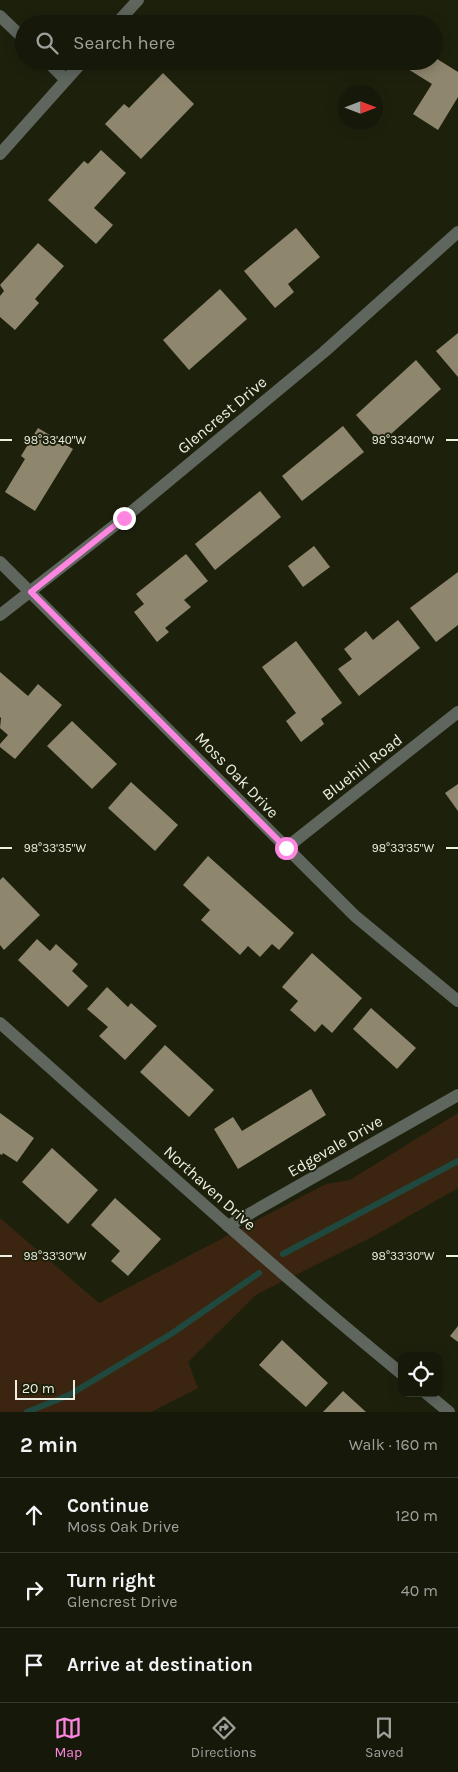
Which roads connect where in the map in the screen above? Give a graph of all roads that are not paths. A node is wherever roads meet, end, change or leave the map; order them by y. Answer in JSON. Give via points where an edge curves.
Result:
{"nodes":[{"id":1,"x":138,"y":0,"type":"edge"},
{"id":2,"x":124,"y":15,"type":"edge"},
{"id":3,"x":0,"y":16,"type":"edge"},
{"id":4,"x":15,"y":30,"type":"edge"},
{"id":5,"x":56,"y":70,"type":"edge"},
{"id":6,"x":75,"y":70,"type":"edge"},
{"id":7,"x":66,"y":80,"type":"junction"},
{"id":8,"x":0,"y":154,"type":"edge"},
{"id":9,"x":458,"y":232,"type":"edge"},
{"id":10,"x":0,"y":562,"type":"edge"},
{"id":11,"x":31,"y":592,"type":"junction"},
{"id":12,"x":0,"y":615,"type":"edge"},
{"id":13,"x":458,"y":712,"type":"edge"},
{"id":14,"x":286,"y":848,"type":"junction"},
{"id":15,"x":458,"y":1001,"type":"edge"},
{"id":16,"x":0,"y":1023,"type":"edge"},
{"id":17,"x":458,"y":1094,"type":"edge"},
{"id":18,"x":228,"y":1226,"type":"junction"},
{"id":19,"x":398,"y":1371,"type":"edge"},
{"id":20,"x":431,"y":1397,"type":"edge"},
{"id":21,"x":448,"y":1412,"type":"edge"}],
"edges":[{"from":1,"to":2,"type":"street"},
{"from":3,"to":4,"type":"street"},
{"from":5,"to":7,"type":"street"},
{"from":6,"to":7,"type":"street"},
{"from":7,"to":8,"type":"street"},
{"from":9,"to":11,"type":"street","name":"Glencrest Drive","via":[[317,358]]},
{"from":10,"to":11,"type":"street","name":"Moss Oak Drive"},
{"from":11,"to":12,"type":"street","name":"Glencrest Drive"},
{"from":11,"to":14,"type":"street","name":"Moss Oak Drive"},
{"from":13,"to":14,"type":"street","name":"Bluehill Road"},
{"from":14,"to":15,"type":"street","name":"Moss Oak Drive","via":[[355,916]]},
{"from":16,"to":18,"type":"street","name":"Northaven Drive"},
{"from":17,"to":18,"type":"street","name":"Edgevale Drive"},
{"from":18,"to":19,"type":"street","name":"Northaven Drive"},
{"from":20,"to":21,"type":"street"}]}
